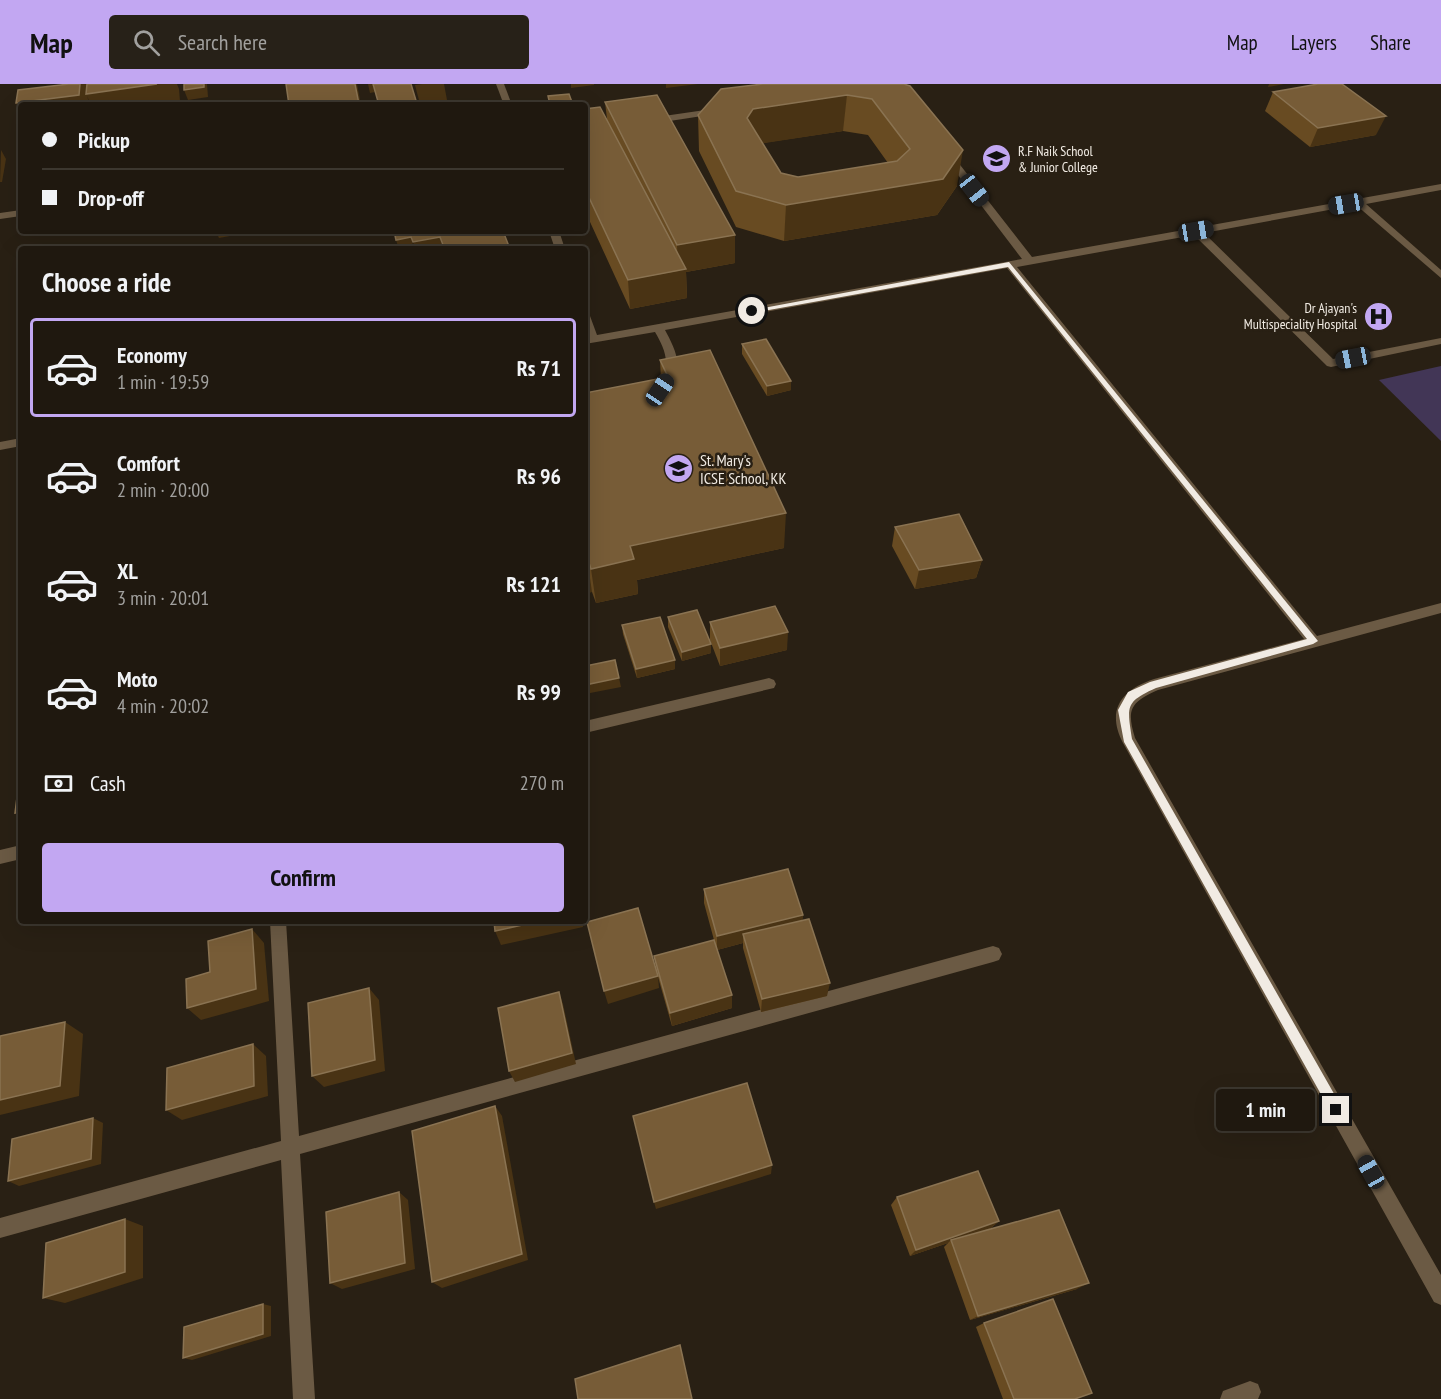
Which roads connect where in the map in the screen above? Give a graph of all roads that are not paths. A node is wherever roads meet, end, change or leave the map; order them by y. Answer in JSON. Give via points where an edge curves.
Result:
{"nodes":[{"id":1,"x":500,"y":84,"type":"edge"},
{"id":2,"x":507,"y":102,"type":"edge"},
{"id":3,"x":726,"y":110,"type":"edge"},
{"id":4,"x":644,"y":122,"type":"edge"},
{"id":5,"x":938,"y":143,"type":"edge"},
{"id":6,"x":1441,"y":187,"type":"edge"},
{"id":7,"x":1358,"y":202,"type":"junction"},
{"id":8,"x":18,"y":213,"type":"edge"},
{"id":9,"x":0,"y":216,"type":"edge"},
{"id":10,"x":1196,"y":231,"type":"junction"},
{"id":11,"x":1029,"y":261,"type":"junction"},
{"id":12,"x":1009,"y":264,"type":"junction"},
{"id":13,"x":1441,"y":275,"type":"edge"},
{"id":14,"x":658,"y":327,"type":"junction"},
{"id":15,"x":589,"y":340,"type":"edge"},
{"id":16,"x":1441,"y":341,"type":"edge"},
{"id":17,"x":660,"y":390,"type":"edge"},
{"id":18,"x":18,"y":443,"type":"edge"},
{"id":19,"x":0,"y":446,"type":"edge"},
{"id":20,"x":1441,"y":608,"type":"edge"},
{"id":21,"x":1313,"y":641,"type":"junction"},
{"id":22,"x":769,"y":684,"type":"dead end"},
{"id":23,"x":588,"y":726,"type":"edge"},
{"id":24,"x":18,"y":853,"type":"edge"},
{"id":25,"x":0,"y":857,"type":"edge"},
{"id":26,"x":278,"y":924,"type":"edge"},
{"id":27,"x":993,"y":954,"type":"dead end"},
{"id":28,"x":291,"y":1148,"type":"junction"},
{"id":29,"x":0,"y":1228,"type":"edge"},
{"id":30,"x":1441,"y":1295,"type":"edge"},
{"id":31,"x":304,"y":1399,"type":"edge"}],
"edges":[{"from":1,"to":2,"type":"street"},
{"from":3,"to":4,"type":"street"},
{"from":5,"to":11,"type":"street"},
{"from":6,"to":7,"type":"street"},
{"from":7,"to":10,"type":"street"},
{"from":7,"to":13,"type":"street"},
{"from":8,"to":9,"type":"street"},
{"from":10,"to":11,"type":"street"},
{"from":10,"to":16,"type":"street","via":[[1331,363]]},
{"from":11,"to":12,"type":"street"},
{"from":12,"to":14,"type":"street"},
{"from":12,"to":21,"type":"street"},
{"from":14,"to":15,"type":"street"},
{"from":14,"to":17,"type":"street","via":[[671,351],[672,372]]},
{"from":18,"to":19,"type":"street"},
{"from":20,"to":21,"type":"street"},
{"from":21,"to":30,"type":"street","via":[[1154,685],[1131,695],[1123,710],[1125,732]]},
{"from":22,"to":23,"type":"street"},
{"from":24,"to":25,"type":"street"},
{"from":26,"to":28,"type":"street"},
{"from":27,"to":28,"type":"street"},
{"from":28,"to":29,"type":"street"},
{"from":28,"to":31,"type":"street"}]}
